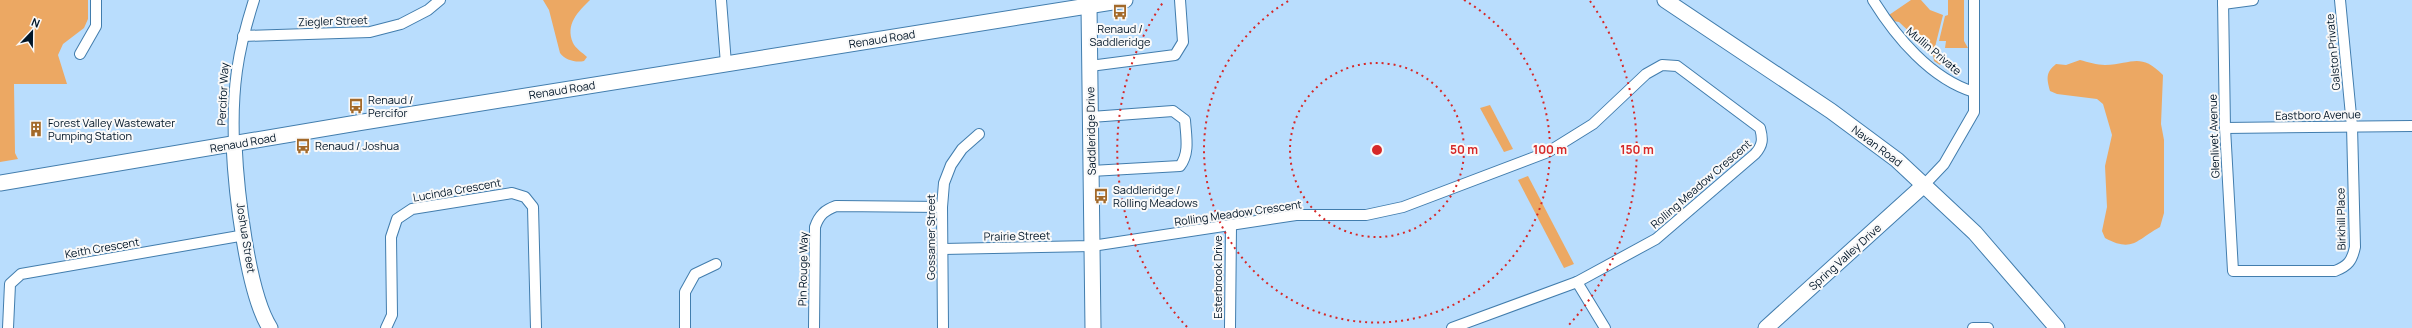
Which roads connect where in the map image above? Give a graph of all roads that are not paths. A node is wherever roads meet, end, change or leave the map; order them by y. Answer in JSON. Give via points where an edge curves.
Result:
{"nodes":[{"id":1,"x":96,"y":0,"type":"edge"},
{"id":2,"x":254,"y":0,"type":"edge"},
{"id":3,"x":440,"y":0,"type":"edge"},
{"id":4,"x":721,"y":0,"type":"edge"},
{"id":5,"x":1125,"y":0,"type":"edge"},
{"id":6,"x":1180,"y":0,"type":"edge"},
{"id":7,"x":1666,"y":0,"type":"edge"},
{"id":8,"x":1873,"y":0,"type":"edge"},
{"id":9,"x":1974,"y":0,"type":"edge"},
{"id":10,"x":2253,"y":0,"type":"edge"},
{"id":11,"x":2340,"y":0,"type":"edge"},
{"id":12,"x":2223,"y":2,"type":"edge"},
{"id":13,"x":1090,"y":6,"type":"junction"},
{"id":14,"x":243,"y":36,"type":"junction"},
{"id":15,"x":80,"y":54,"type":"dead end"},
{"id":16,"x":726,"y":64,"type":"junction"},
{"id":17,"x":1090,"y":66,"type":"junction"},
{"id":18,"x":1974,"y":92,"type":"junction"},
{"id":19,"x":1091,"y":117,"type":"junction"},
{"id":20,"x":2352,"y":126,"type":"junction"},
{"id":21,"x":2412,"y":126,"type":"edge"},
{"id":22,"x":2225,"y":128,"type":"junction"},
{"id":23,"x":979,"y":134,"type":"dead end"},
{"id":24,"x":234,"y":144,"type":"junction"},
{"id":25,"x":1091,"y":171,"type":"junction"},
{"id":26,"x":0,"y":183,"type":"edge"},
{"id":27,"x":1924,"y":185,"type":"junction"},
{"id":28,"x":942,"y":207,"type":"junction"},
{"id":29,"x":1231,"y":226,"type":"junction"},
{"id":30,"x":245,"y":235,"type":"junction"},
{"id":31,"x":1092,"y":246,"type":"junction"},
{"id":32,"x":943,"y":249,"type":"junction"},
{"id":33,"x":716,"y":264,"type":"dead end"},
{"id":34,"x":2232,"y":271,"type":"joint"},
{"id":35,"x":1577,"y":282,"type":"junction"},
{"id":36,"x":8,"y":328,"type":"edge"},
{"id":37,"x":270,"y":328,"type":"edge"},
{"id":38,"x":386,"y":328,"type":"edge"},
{"id":39,"x":536,"y":328,"type":"edge"},
{"id":40,"x":685,"y":328,"type":"edge"},
{"id":41,"x":814,"y":328,"type":"edge"},
{"id":42,"x":943,"y":328,"type":"edge"},
{"id":43,"x":1093,"y":328,"type":"edge"},
{"id":44,"x":1230,"y":328,"type":"edge"},
{"id":45,"x":1452,"y":328,"type":"edge"},
{"id":46,"x":1605,"y":328,"type":"edge"},
{"id":47,"x":1766,"y":328,"type":"edge"},
{"id":48,"x":1973,"y":328,"type":"edge"},
{"id":49,"x":1988,"y":328,"type":"edge"},
{"id":50,"x":2056,"y":328,"type":"edge"}],
"edges":[{"from":1,"to":15,"type":"street","via":[[96,26]]},
{"from":2,"to":14,"type":"street","name":"Percifor Way"},
{"from":3,"to":14,"type":"street","name":"Ziegler Street","via":[[428,10],[401,24],[370,32]]},
{"from":4,"to":16,"type":"street"},
{"from":5,"to":13,"type":"street","name":"Renaud Road"},
{"from":6,"to":17,"type":"street","via":[[1183,42],[1175,55]]},
{"from":7,"to":27,"type":"street","name":"Navan Road","via":[[1837,116],[1897,160]]},
{"from":8,"to":18,"type":"street","name":"Mullin Private","via":[[1896,35],[1909,48],[1958,87]]},
{"from":9,"to":18,"type":"street"},
{"from":10,"to":12,"type":"street"},
{"from":11,"to":20,"type":"street","name":"Galston Private"},
{"from":12,"to":22,"type":"street","name":"Glenlivet Avenue"},
{"from":13,"to":16,"type":"street","name":"Renaud Road"},
{"from":13,"to":17,"type":"street","name":"Saddleridge Drive"},
{"from":14,"to":24,"type":"street","name":"Percifor Way","via":[[234,87]]},
{"from":16,"to":24,"type":"street","name":"Renaud Road"},
{"from":17,"to":19,"type":"street","name":"Saddleridge Drive"},
{"from":18,"to":27,"type":"street","via":[[1974,112],[1970,122],[1944,164]]},
{"from":19,"to":25,"type":"street","name":"Saddleridge Drive"},
{"from":19,"to":25,"type":"street","via":[[1173,111],[1185,120],[1187,138],[1185,159],[1180,166]]},
{"from":20,"to":21,"type":"street","name":"Eastboro Avenue"},
{"from":20,"to":22,"type":"street","name":"Eastboro Avenue"},
{"from":20,"to":34,"type":"street","name":"Birkhill Place","via":[[2355,247],[2349,263],[2335,271]]},
{"from":22,"to":34,"type":"street","name":"Glenlivet Avenue"},
{"from":23,"to":28,"type":"street","name":"Gossamer Street","via":[[951,165],[944,183]]},
{"from":24,"to":26,"type":"street","name":"Renaud Road"},
{"from":24,"to":30,"type":"street","name":"Joshua Street"},
{"from":25,"to":31,"type":"street","name":"Saddleridge Drive"},
{"from":27,"to":47,"type":"street","name":"Spring Valley Drive"},
{"from":27,"to":50,"type":"street","name":"Navan Road","via":[[1975,234]]},
{"from":28,"to":32,"type":"street","name":"Gossamer Street"},
{"from":28,"to":41,"type":"street","name":"Pin Rouge Way","via":[[836,206],[827,209],[815,227]]},
{"from":29,"to":31,"type":"street","name":"Rolling Meadow Crescent"},
{"from":29,"to":35,"type":"street","name":"Rolling Meadow Crescent","via":[[1296,215],[1366,215],[1402,207],[1548,152],[1593,124],[1646,74],[1662,66],[1677,66],[1760,128],[1763,139],[1755,154],[1656,239]]},
{"from":29,"to":44,"type":"street","name":"Esterbrook Drive"},
{"from":30,"to":36,"type":"street","name":"Keith Crescent","via":[[21,274],[10,284]]},
{"from":30,"to":37,"type":"street","name":"Joshua Street","via":[[256,294]]},
{"from":31,"to":32,"type":"street","name":"Prairie Street"},
{"from":31,"to":43,"type":"street","name":"Saddleridge Drive"},
{"from":32,"to":42,"type":"street","name":"Gossamer Street"},
{"from":33,"to":40,"type":"street","via":[[695,274],[685,292]]},
{"from":35,"to":45,"type":"street","name":"Rolling Meadow Crescent"},
{"from":35,"to":46,"type":"street"},
{"from":38,"to":39,"type":"street","name":"Lucinda Crescent","via":[[392,315],[391,237],[398,218],[412,209],[512,193],[525,198],[533,207]]},
{"from":48,"to":49,"type":"street"}]}
